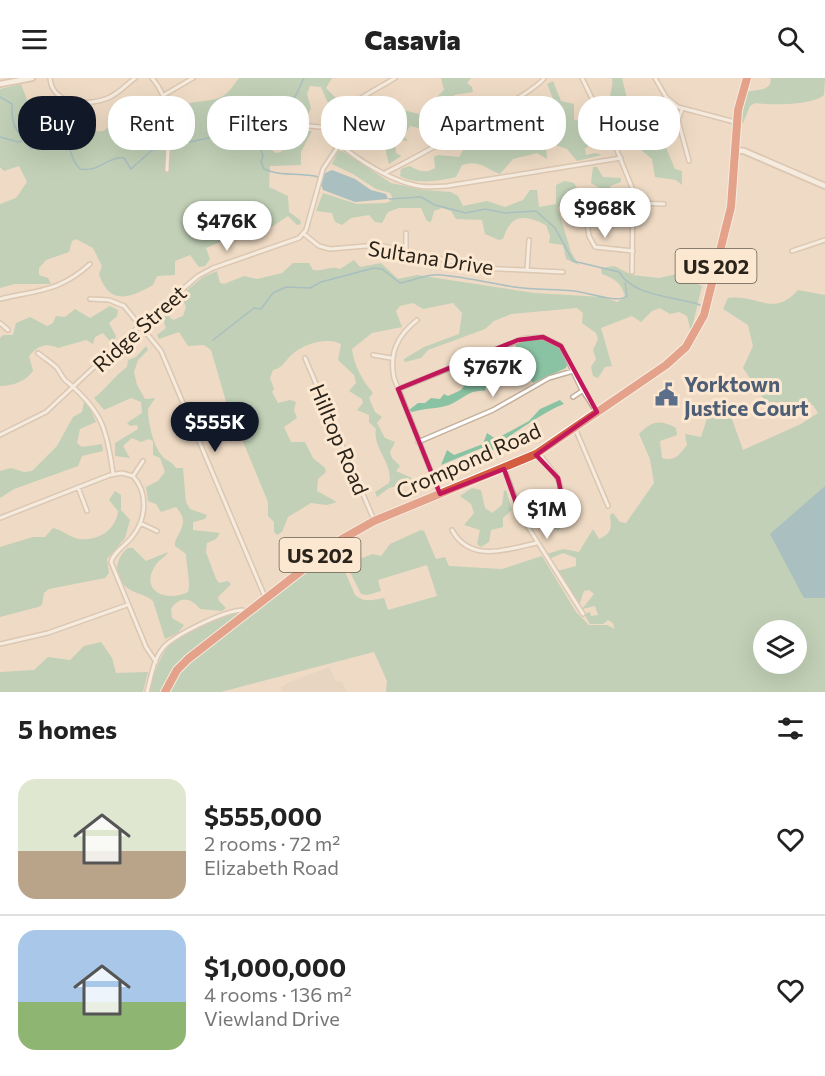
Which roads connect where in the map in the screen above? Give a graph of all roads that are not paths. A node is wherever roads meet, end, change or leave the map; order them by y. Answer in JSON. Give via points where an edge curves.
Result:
{"nodes":[{"id":1,"x":32,"y":78,"type":"edge"},
{"id":2,"x":50,"y":78,"type":"edge"},
{"id":3,"x":135,"y":78,"type":"edge"},
{"id":4,"x":152,"y":78,"type":"edge"},
{"id":5,"x":193,"y":78,"type":"edge"},
{"id":6,"x":396,"y":78,"type":"edge"},
{"id":7,"x":544,"y":78,"type":"edge"},
{"id":8,"x":582,"y":78,"type":"edge"},
{"id":9,"x":656,"y":78,"type":"edge"},
{"id":10,"x":747,"y":78,"type":"edge"},
{"id":11,"x":0,"y":84,"type":"edge"},
{"id":12,"x":164,"y":95,"type":"junction"},
{"id":13,"x":366,"y":96,"type":"edge"},
{"id":14,"x":682,"y":108,"type":"junction"},
{"id":15,"x":737,"y":123,"type":"junction"},
{"id":16,"x":336,"y":150,"type":"edge"},
{"id":17,"x":347,"y":150,"type":"edge"},
{"id":18,"x":740,"y":150,"type":"junction"},
{"id":19,"x":621,"y":158,"type":"junction"},
{"id":20,"x":689,"y":161,"type":"dead end"},
{"id":21,"x":167,"y":170,"type":"dead end"},
{"id":22,"x":385,"y":173,"type":"junction"},
{"id":23,"x":825,"y":186,"type":"edge"},
{"id":24,"x":635,"y":203,"type":"junction"},
{"id":25,"x":664,"y":204,"type":"dead end"},
{"id":26,"x":585,"y":216,"type":"dead end"},
{"id":27,"x":406,"y":233,"type":"dead end"},
{"id":28,"x":304,"y":234,"type":"junction"},
{"id":29,"x":529,"y":240,"type":"dead end"},
{"id":30,"x":825,"y":240,"type":"edge"},
{"id":31,"x":406,"y":251,"type":"junction"},
{"id":32,"x":633,"y":251,"type":"junction"},
{"id":33,"x":792,"y":251,"type":"dead end"},
{"id":34,"x":90,"y":264,"type":"dead end"},
{"id":35,"x":527,"y":270,"type":"junction"},
{"id":36,"x":562,"y":272,"type":"dead end"},
{"id":37,"x":632,"y":272,"type":"dead end"},
{"id":38,"x":0,"y":299,"type":"edge"},
{"id":39,"x":90,"y":299,"type":"dead end"},
{"id":40,"x":417,"y":320,"type":"dead end"},
{"id":41,"x":0,"y":322,"type":"edge"},
{"id":42,"x":141,"y":324,"type":"junction"},
{"id":43,"x":8,"y":330,"type":"dead end"},
{"id":44,"x":38,"y":353,"type":"dead end"},
{"id":45,"x":373,"y":355,"type":"dead end"},
{"id":46,"x":305,"y":357,"type":"dead end"},
{"id":47,"x":392,"y":358,"type":"junction"},
{"id":48,"x":573,"y":371,"type":"junction"},
{"id":49,"x":76,"y":386,"type":"junction"},
{"id":50,"x":398,"y":388,"type":"junction"},
{"id":51,"x":582,"y":391,"type":"junction"},
{"id":52,"x":573,"y":397,"type":"dead end"},
{"id":53,"x":597,"y":412,"type":"junction"},
{"id":54,"x":575,"y":428,"type":"junction"},
{"id":55,"x":0,"y":435,"type":"edge"},
{"id":56,"x":418,"y":442,"type":"junction"},
{"id":57,"x":539,"y":453,"type":"junction"},
{"id":58,"x":143,"y":461,"type":"dead end"},
{"id":59,"x":504,"y":469,"type":"junction"},
{"id":60,"x":113,"y":474,"type":"junction"},
{"id":61,"x":133,"y":476,"type":"junction"},
{"id":62,"x":78,"y":488,"type":"junction"},
{"id":63,"x":440,"y":494,"type":"junction"},
{"id":64,"x":608,"y":506,"type":"dead end"},
{"id":65,"x":87,"y":511,"type":"dead end"},
{"id":66,"x":519,"y":511,"type":"junction"},
{"id":67,"x":0,"y":518,"type":"edge"},
{"id":68,"x":374,"y":521,"type":"junction"},
{"id":69,"x":140,"y":523,"type":"junction"},
{"id":70,"x":452,"y":530,"type":"dead end"},
{"id":71,"x":157,"y":531,"type":"dead end"},
{"id":72,"x":536,"y":543,"type":"junction"},
{"id":73,"x":265,"y":597,"type":"junction"},
{"id":74,"x":128,"y":605,"type":"junction"},
{"id":75,"x":242,"y":610,"type":"dead end"},
{"id":76,"x":583,"y":614,"type":"dead end"},
{"id":77,"x":0,"y":644,"type":"edge"},
{"id":78,"x":156,"y":662,"type":"junction"},
{"id":79,"x":147,"y":692,"type":"edge"},
{"id":80,"x":165,"y":692,"type":"edge"}],
"edges":[{"from":1,"to":11,"type":"street"},
{"from":2,"to":3,"type":"street","via":[[55,95],[72,101],[111,97]]},
{"from":4,"to":12,"type":"street"},
{"from":5,"to":12,"type":"street"},
{"from":6,"to":13,"type":"street"},
{"from":7,"to":22,"type":"street","via":[[519,98]]},
{"from":8,"to":19,"type":"street"},
{"from":9,"to":14,"type":"street","via":[[669,101]]},
{"from":10,"to":15,"type":"highway","name":"Crompond Road","number":"US 202"},
{"from":12,"to":21,"type":"street","via":[[168,111]]},
{"from":14,"to":15,"type":"street"},
{"from":14,"to":20,"type":"street","via":[[678,120]]},
{"from":15,"to":18,"type":"highway","name":"Crompond Road","number":"US 202"},
{"from":16,"to":28,"type":"street","via":[[321,173]]},
{"from":17,"to":22,"type":"street"},
{"from":18,"to":23,"type":"street"},
{"from":18,"to":53,"type":"highway","name":"Crompond Road","number":"US 202","via":[[731,207],[700,325],[674,359]]},
{"from":19,"to":22,"type":"street","via":[[432,187],[414,185]]},
{"from":19,"to":24,"type":"street"},
{"from":24,"to":25,"type":"street"},
{"from":24,"to":32,"type":"street"},
{"from":26,"to":32,"type":"street","via":[[595,247]]},
{"from":27,"to":31,"type":"street"},
{"from":28,"to":31,"type":"street","name":"Sultana Drive","via":[[330,249],[369,244]]},
{"from":28,"to":42,"type":"street","name":"Ridge Street","via":[[205,271]]},
{"from":29,"to":35,"type":"street"},
{"from":30,"to":33,"type":"street"},
{"from":31,"to":35,"type":"street","name":"Sultana Drive","via":[[482,268]]},
{"from":32,"to":37,"type":"street"},
{"from":34,"to":38,"type":"street","via":[[64,284]]},
{"from":35,"to":36,"type":"street","name":"Sultana Drive"},
{"from":39,"to":42,"type":"street","via":[[124,306]]},
{"from":40,"to":47,"type":"street","via":[[400,336]]},
{"from":41,"to":43,"type":"street"},
{"from":42,"to":49,"type":"street","name":"Ridge Street"},
{"from":42,"to":73,"type":"street","via":[[169,369]]},
{"from":44,"to":49,"type":"street"},
{"from":45,"to":47,"type":"street"},
{"from":46,"to":68,"type":"street","name":"Hilltop Road"},
{"from":47,"to":50,"type":"street"},
{"from":48,"to":50,"type":"street","via":[[561,346],[543,337],[533,337]]},
{"from":48,"to":51,"type":"street"},
{"from":48,"to":56,"type":"street","via":[[549,378],[493,410]]},
{"from":49,"to":55,"type":"street","name":"Ridge Street","via":[[41,415]]},
{"from":49,"to":60,"type":"street","via":[[103,426]]},
{"from":50,"to":56,"type":"street"},
{"from":51,"to":52,"type":"street"},
{"from":51,"to":53,"type":"street"},
{"from":53,"to":54,"type":"highway","name":"Crompond Road","number":"US 202"},
{"from":54,"to":57,"type":"highway","name":"Crompond Road","number":"US 202"},
{"from":54,"to":64,"type":"street"},
{"from":56,"to":63,"type":"street"},
{"from":57,"to":59,"type":"highway","name":"Crompond Road","number":"US 202"},
{"from":57,"to":66,"type":"street","via":[[560,485],[560,499]]},
{"from":58,"to":61,"type":"street"},
{"from":59,"to":63,"type":"highway","name":"Crompond Road","number":"US 202"},
{"from":59,"to":66,"type":"street"},
{"from":60,"to":61,"type":"street"},
{"from":60,"to":62,"type":"street"},
{"from":61,"to":69,"type":"street","via":[[142,493]]},
{"from":62,"to":65,"type":"street"},
{"from":62,"to":67,"type":"street"},
{"from":63,"to":68,"type":"highway","name":"Crompond Road","number":"US 202"},
{"from":66,"to":72,"type":"street"},
{"from":68,"to":73,"type":"highway","name":"Crompond Road","number":"US 202","via":[[332,546]]},
{"from":69,"to":71,"type":"street"},
{"from":69,"to":74,"type":"street","via":[[111,562]]},
{"from":70,"to":72,"type":"street","via":[[458,540],[476,551]]},
{"from":72,"to":76,"type":"street"},
{"from":73,"to":80,"type":"highway","name":"Crompond Road","number":"US 202","via":[[188,659]]},
{"from":74,"to":77,"type":"street","via":[[48,633]]},
{"from":74,"to":78,"type":"street"},
{"from":75,"to":78,"type":"street","via":[[170,642]]},
{"from":78,"to":79,"type":"street"}]}
